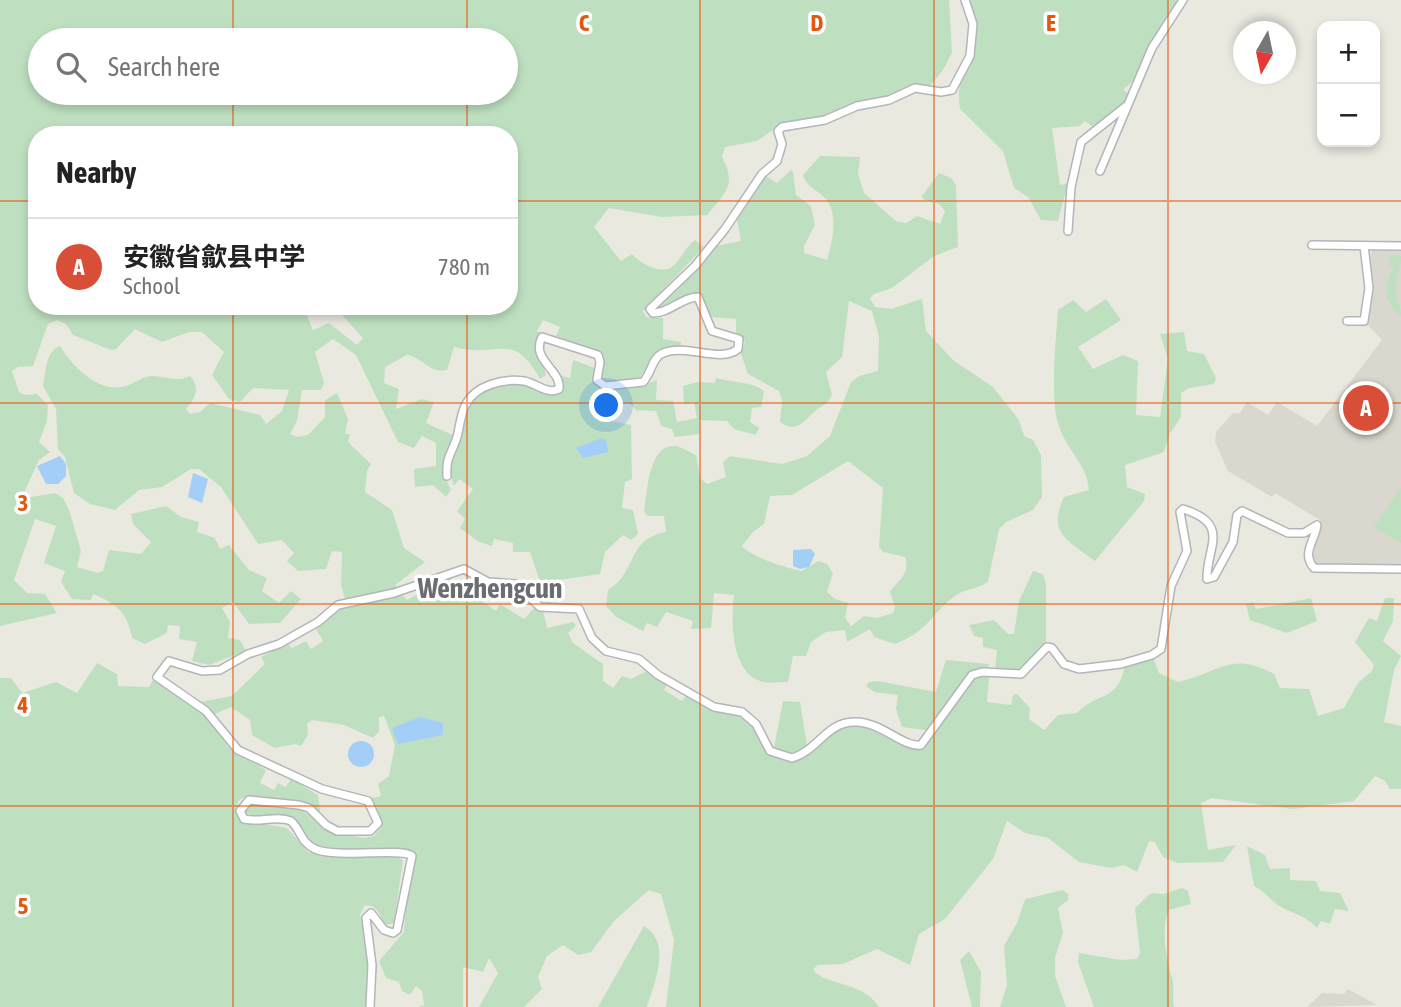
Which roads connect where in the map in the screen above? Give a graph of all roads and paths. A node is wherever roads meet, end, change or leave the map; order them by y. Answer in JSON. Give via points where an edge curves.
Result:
{"nodes":[{"id":1,"x":965,"y":0,"type":"edge"},
{"id":2,"x":1183,"y":0,"type":"edge"},
{"id":3,"x":1128,"y":103,"type":"junction"},
{"id":4,"x":1100,"y":171,"type":"dead end"},
{"id":5,"x":1068,"y":231,"type":"dead end"},
{"id":6,"x":1312,"y":245,"type":"dead end"},
{"id":7,"x":1364,"y":246,"type":"junction"},
{"id":8,"x":1401,"y":246,"type":"edge"},
{"id":9,"x":1348,"y":321,"type":"dead end"},
{"id":10,"x":447,"y":476,"type":"dead end"},
{"id":11,"x":1401,"y":569,"type":"edge"},
{"id":12,"x":370,"y":1007,"type":"edge"}],
"edges":[{"from":1,"to":10,"type":"street","via":[[973,26],[970,56],[953,88],[945,92],[915,89],[825,120],[782,127],[777,161],[762,174],[695,266],[650,309],[661,313],[698,297],[712,331],[739,338],[738,349],[725,355],[695,350],[663,353],[643,382],[605,386],[597,380],[598,355],[541,337],[542,362],[558,378],[559,389],[550,392],[521,381],[495,383],[480,390],[466,404],[447,455]]},
{"from":2,"to":3,"type":"street","via":[[1152,48]]},
{"from":3,"to":4,"type":"street"},
{"from":3,"to":5,"type":"street","via":[[1081,142]]},
{"from":6,"to":7,"type":"street"},
{"from":7,"to":8,"type":"street"},
{"from":7,"to":9,"type":"street","via":[[1369,288],[1364,321]]},
{"from":11,"to":12,"type":"street","via":[[1314,568],[1309,543],[1316,524],[1305,532],[1288,533],[1242,511],[1237,515],[1231,546],[1214,577],[1207,579],[1214,546],[1212,531],[1204,520],[1183,509],[1187,551],[1171,586],[1165,634],[1157,653],[1121,664],[1079,669],[1066,665],[1047,648],[1021,674],[982,672],[971,677],[921,745],[909,744],[883,727],[851,722],[828,731],[817,744],[792,758],[770,751],[756,724],[743,712],[714,707],[639,659],[606,651],[592,638],[579,609],[540,607],[516,584],[488,582],[464,569],[394,593],[338,605],[279,644],[220,670],[202,671],[169,661],[157,677],[206,711],[238,750],[322,789],[368,801],[378,823],[370,831],[347,833],[326,825],[306,807],[249,800],[240,811],[244,819],[291,821],[303,841],[320,851],[361,855],[404,852],[412,856],[397,930],[385,931],[371,913],[366,918],[372,965]]}]}
